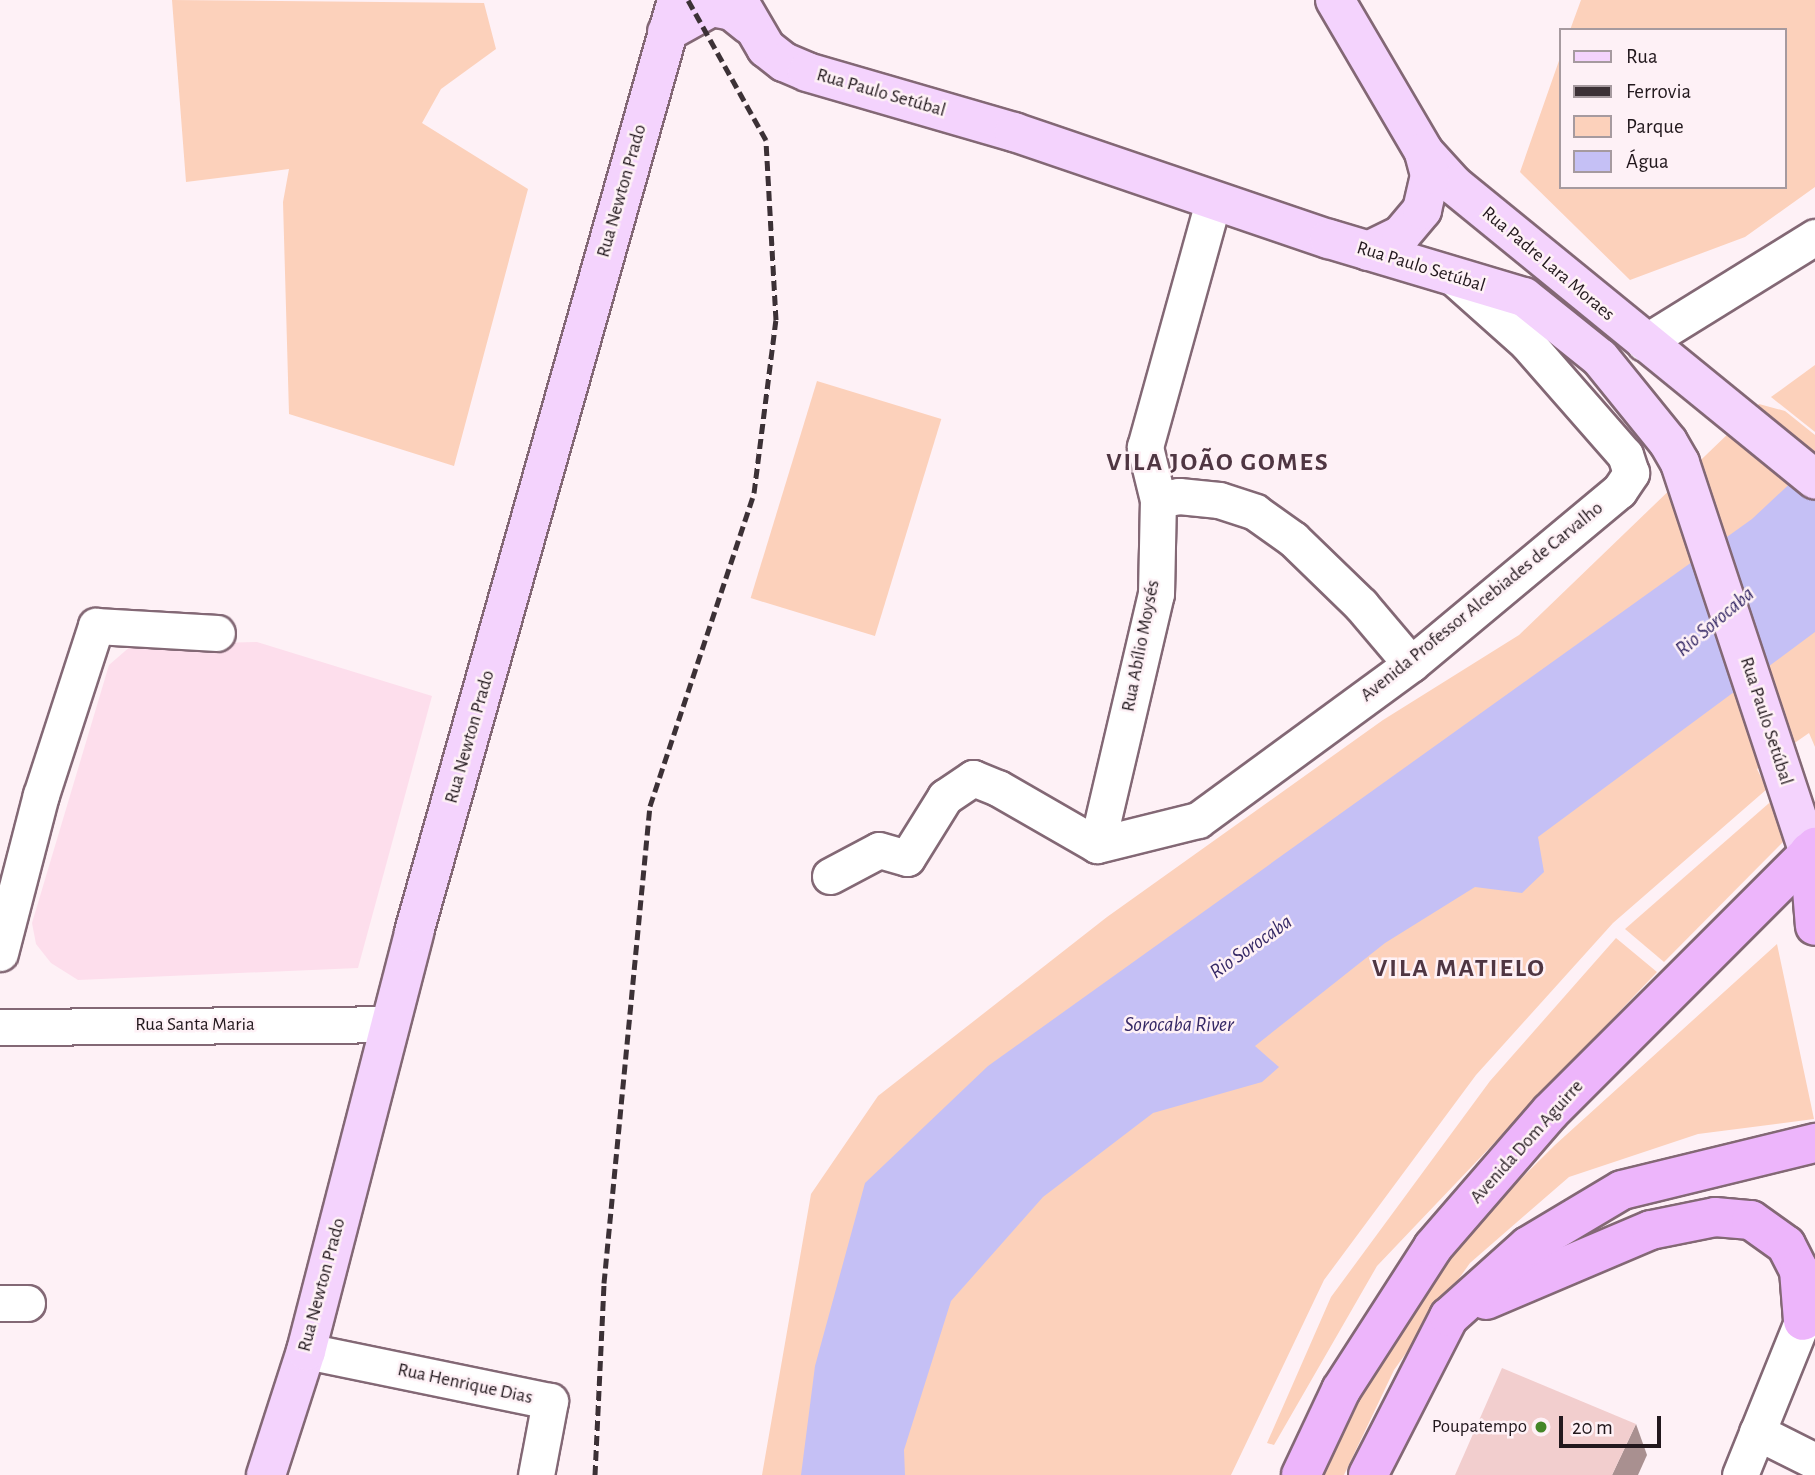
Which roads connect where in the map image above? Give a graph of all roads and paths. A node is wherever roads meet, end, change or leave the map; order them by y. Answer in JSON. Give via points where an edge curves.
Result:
{"nodes":[{"id":1,"x":1335,"y":0,"type":"edge"},
{"id":2,"x":670,"y":11,"type":"edge"},
{"id":3,"x":744,"y":13,"type":"edge"},
{"id":4,"x":1424,"y":152,"type":"junction"},
{"id":5,"x":1213,"y":201,"type":"junction"},
{"id":6,"x":1815,"y":237,"type":"edge"},
{"id":7,"x":1367,"y":251,"type":"junction"},
{"id":8,"x":1454,"y":278,"type":"junction"},
{"id":9,"x":1644,"y":343,"type":"junction"},
{"id":10,"x":1815,"y":478,"type":"edge"},
{"id":11,"x":1158,"y":500,"type":"junction"},
{"id":12,"x":217,"y":633,"type":"dead end"},
{"id":13,"x":1410,"y":664,"type":"junction"},
{"id":14,"x":1097,"y":845,"type":"junction"},
{"id":15,"x":1812,"y":850,"type":"edge"},
{"id":16,"x":830,"y":876,"type":"dead end"},
{"id":17,"x":1815,"y":926,"type":"edge"},
{"id":18,"x":0,"y":953,"type":"edge"},
{"id":19,"x":390,"y":1024,"type":"junction"},
{"id":20,"x":0,"y":1027,"type":"edge"},
{"id":21,"x":1815,"y":1143,"type":"edge"},
{"id":22,"x":1809,"y":1304,"type":"edge"},
{"id":23,"x":1450,"y":1317,"type":"junction"},
{"id":24,"x":306,"y":1351,"type":"junction"},
{"id":25,"x":1757,"y":1433,"type":"junction"},
{"id":26,"x":1815,"y":1461,"type":"edge"},
{"id":27,"x":267,"y":1475,"type":"edge"},
{"id":28,"x":536,"y":1475,"type":"edge"},
{"id":29,"x":1301,"y":1475,"type":"edge"},
{"id":30,"x":1368,"y":1475,"type":"edge"},
{"id":31,"x":1740,"y":1475,"type":"edge"}],
"edges":[{"from":1,"to":4,"type":"main road","name":"Rua Padre Lara Moraes"},
{"from":2,"to":3,"type":"main road","name":"Rua Paulo Setúbal","via":[[712,7]]},
{"from":2,"to":19,"type":"main road","name":"Rua Newton Prado"},
{"from":3,"to":5,"type":"main road","name":"Rua Paulo Setúbal","via":[[784,62],[807,72],[1014,132]]},
{"from":4,"to":7,"type":"main road","via":[[1430,174],[1422,210],[1401,235]]},
{"from":4,"to":9,"type":"main road","name":"Rua Padre Lara Moraes","via":[[1480,208]]},
{"from":5,"to":7,"type":"main road","name":"Rua Paulo Setúbal"},
{"from":5,"to":11,"type":"street","name":"Rua Abílio Moysés","via":[[1144,447]]},
{"from":6,"to":9,"type":"street"},
{"from":7,"to":8,"type":"main road","name":"Rua Paulo Setúbal"},
{"from":8,"to":13,"type":"street","name":"Avenida Professor Alcebiades de Carvalho","via":[[1527,343],[1625,455],[1631,473],[1619,491]]},
{"from":8,"to":15,"type":"main road","name":"Rua Paulo Setúbal","via":[[1524,297],[1600,358],[1668,442],[1680,463]]},
{"from":9,"to":10,"type":"main road","name":"Rua Padre Lara Moraes"},
{"from":11,"to":13,"type":"street","via":[[1219,500],[1255,512],[1293,539],[1352,596]]},
{"from":11,"to":14,"type":"street","name":"Rua Abílio Moysés","via":[[1156,594]]},
{"from":12,"to":18,"type":"street","via":[[96,626],[41,795]]},
{"from":13,"to":14,"type":"street","name":"Avenida Professor Alcebiades de Carvalho","via":[[1198,820]]},
{"from":14,"to":16,"type":"street","via":[[974,778],[945,797],[907,858],[879,850]]},
{"from":15,"to":17,"type":"highway"},
{"from":15,"to":29,"type":"highway","name":"Avenida Dom Aguirre","via":[[1550,1112],[1433,1247],[1341,1390]]},
{"from":19,"to":20,"type":"street","name":"Rua Santa Maria"},
{"from":19,"to":24,"type":"main road","name":"Rua Newton Prado"},
{"from":21,"to":23,"type":"highway","via":[[1622,1190],[1528,1246]]},
{"from":22,"to":23,"type":"highway","via":[[1786,1245],[1751,1220],[1715,1217],[1651,1230]]},
{"from":22,"to":25,"type":"street"},
{"from":23,"to":30,"type":"highway"},
{"from":24,"to":27,"type":"main road","name":"Rua Newton Prado"},
{"from":24,"to":28,"type":"street","name":"Rua Henrique Dias","via":[[550,1401]]},
{"from":25,"to":26,"type":"street"},
{"from":25,"to":31,"type":"street"}]}
